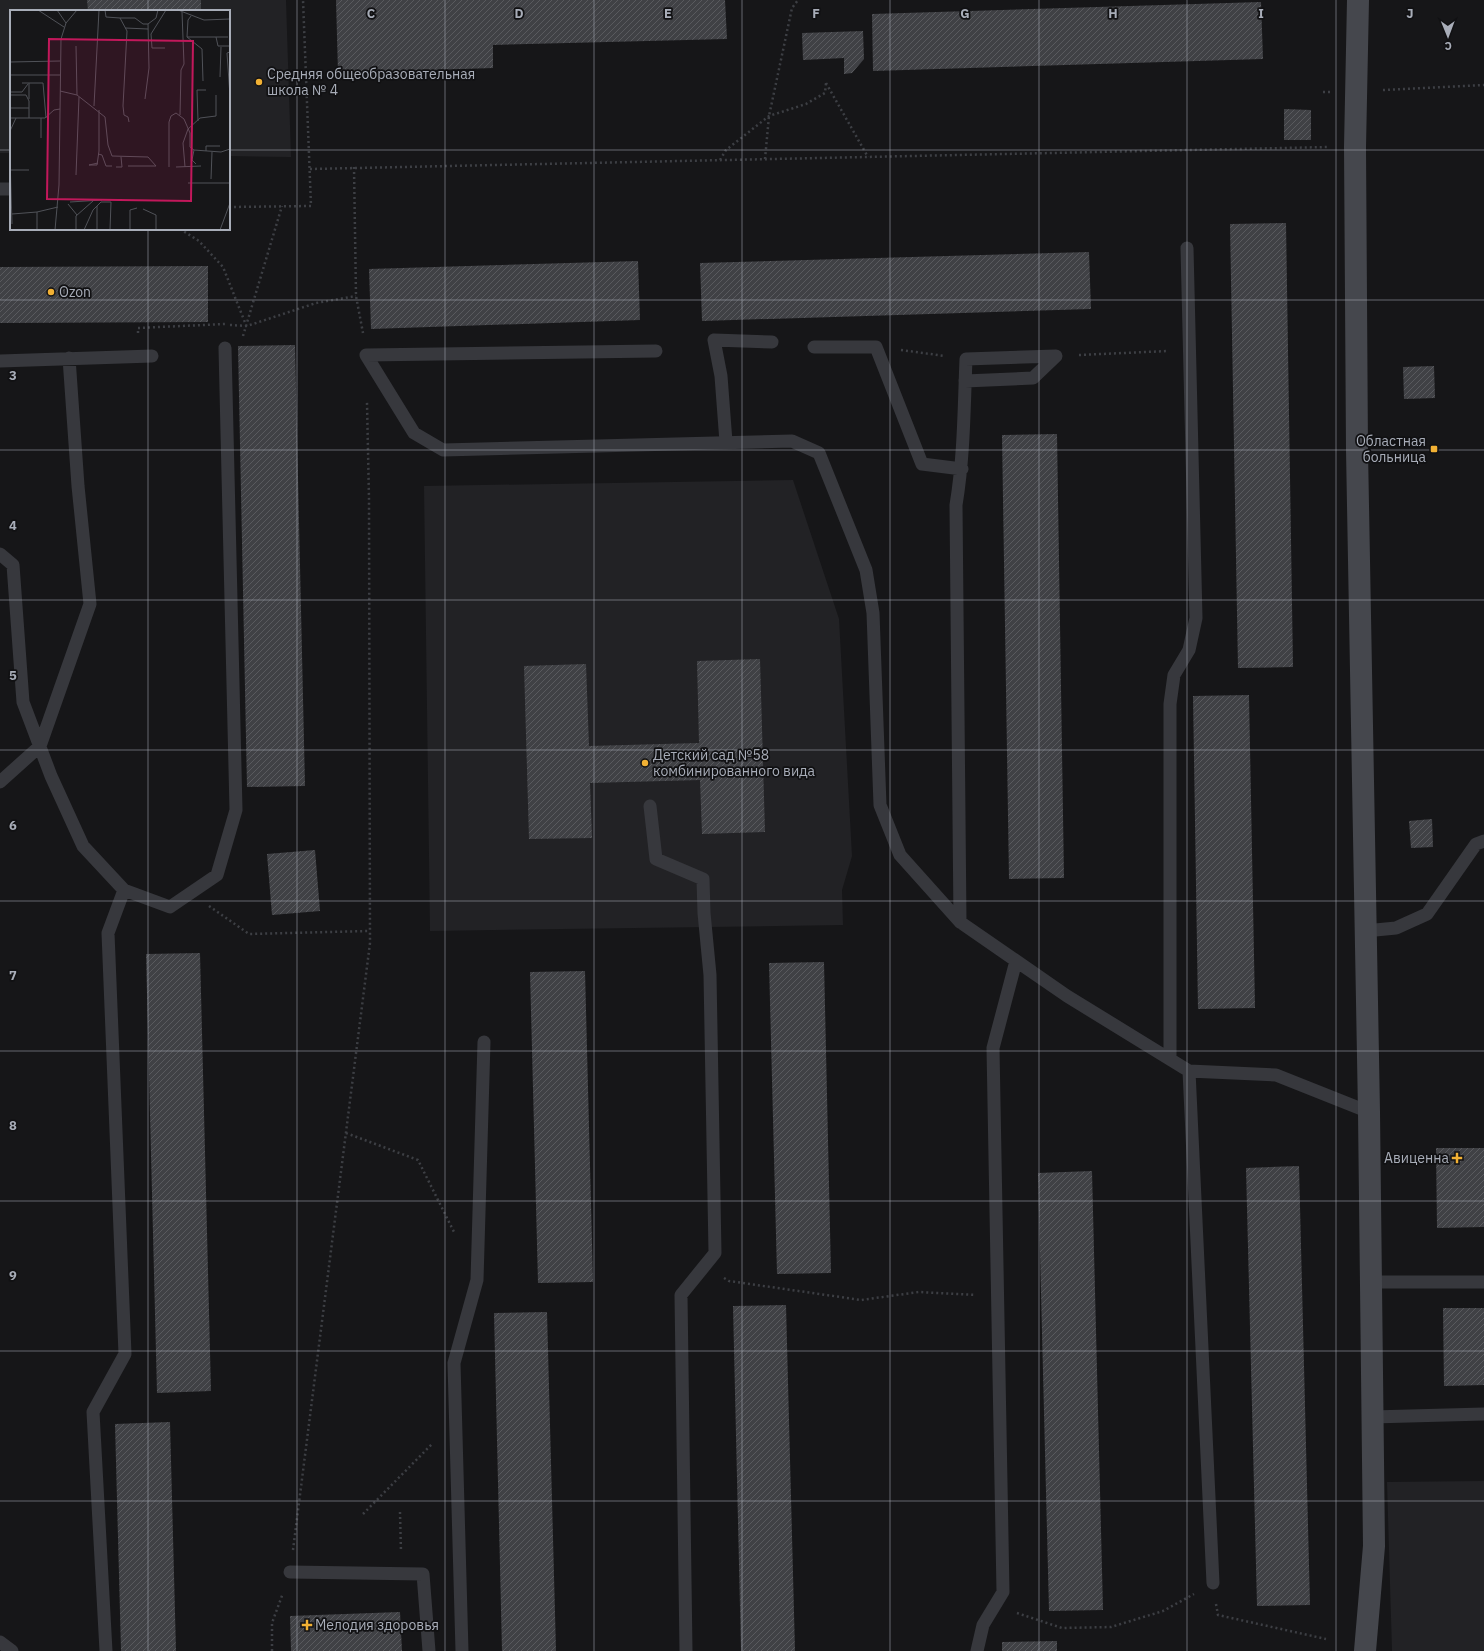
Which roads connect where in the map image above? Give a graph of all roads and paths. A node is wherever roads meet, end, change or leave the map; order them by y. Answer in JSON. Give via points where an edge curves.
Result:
{"nodes":[{"id":1,"x":303,"y":0,"type":"edge"},
{"id":2,"x":798,"y":0,"type":"edge"},
{"id":3,"x":1358,"y":0,"type":"edge"},
{"id":4,"x":1484,"y":85,"type":"edge"},
{"id":5,"x":1356,"y":91,"type":"junction"},
{"id":6,"x":1323,"y":92,"type":"dead end"},
{"id":7,"x":769,"y":116,"type":"junction"},
{"id":8,"x":1355,"y":147,"type":"junction"},
{"id":9,"x":868,"y":157,"type":"junction"},
{"id":10,"x":765,"y":159,"type":"junction"},
{"id":11,"x":720,"y":160,"type":"junction"},
{"id":12,"x":354,"y":167,"type":"junction"},
{"id":13,"x":310,"y":169,"type":"junction"},
{"id":14,"x":282,"y":206,"type":"junction"},
{"id":15,"x":230,"y":207,"type":"edge"},
{"id":16,"x":182,"y":230,"type":"edge"},
{"id":17,"x":1187,"y":248,"type":"dead end"},
{"id":18,"x":356,"y":296,"type":"junction"},
{"id":19,"x":247,"y":326,"type":"junction"},
{"id":20,"x":772,"y":342,"type":"dead end"},
{"id":21,"x":814,"y":347,"type":"dead end"},
{"id":22,"x":876,"y":347,"type":"junction"},
{"id":23,"x":225,"y":348,"type":"joint"},
{"id":24,"x":1189,"y":350,"type":"junction"},
{"id":25,"x":656,"y":351,"type":"dead end"},
{"id":26,"x":366,"y":355,"type":"junction"},
{"id":27,"x":138,"y":356,"type":"junction"},
{"id":28,"x":152,"y":356,"type":"dead end"},
{"id":29,"x":1056,"y":356,"type":"junction"},
{"id":30,"x":70,"y":358,"type":"junction"},
{"id":31,"x":966,"y":359,"type":"junction"},
{"id":32,"x":0,"y":361,"type":"edge"},
{"id":33,"x":965,"y":381,"type":"junction"},
{"id":34,"x":726,"y":442,"type":"junction"},
{"id":35,"x":962,"y":468,"type":"junction"},
{"id":36,"x":0,"y":554,"type":"edge"},
{"id":37,"x":40,"y":746,"type":"junction"},
{"id":38,"x":0,"y":782,"type":"edge"},
{"id":39,"x":650,"y":806,"type":"dead end"},
{"id":40,"x":1484,"y":841,"type":"edge"},
{"id":41,"x":124,"y":890,"type":"junction"},
{"id":42,"x":190,"y":893,"type":"junction"},
{"id":43,"x":960,"y":922,"type":"junction"},
{"id":44,"x":370,"y":931,"type":"junction"},
{"id":45,"x":1365,"y":931,"type":"junction"},
{"id":46,"x":1016,"y":961,"type":"junction"},
{"id":47,"x":484,"y":1042,"type":"dead end"},
{"id":48,"x":1170,"y":1059,"type":"junction"},
{"id":49,"x":1189,"y":1071,"type":"junction"},
{"id":50,"x":1369,"y":1112,"type":"junction"},
{"id":51,"x":346,"y":1133,"type":"junction"},
{"id":52,"x":456,"y":1238,"type":"dead end"},
{"id":53,"x":702,"y":1268,"type":"junction"},
{"id":54,"x":1371,"y":1282,"type":"junction"},
{"id":55,"x":1484,"y":1282,"type":"edge"},
{"id":56,"x":998,"y":1297,"type":"junction"},
{"id":57,"x":1484,"y":1414,"type":"edge"},
{"id":58,"x":1372,"y":1417,"type":"junction"},
{"id":59,"x":455,"y":1422,"type":"junction"},
{"id":60,"x":400,"y":1512,"type":"dead end"},
{"id":61,"x":363,"y":1514,"type":"dead end"},
{"id":62,"x":290,"y":1572,"type":"junction"},
{"id":63,"x":402,"y":1573,"type":"junction"},
{"id":64,"x":1213,"y":1583,"type":"junction"},
{"id":65,"x":995,"y":1605,"type":"junction"},
{"id":66,"x":1326,"y":1640,"type":"dead end"},
{"id":67,"x":0,"y":1642,"type":"edge"},
{"id":68,"x":12,"y":1651,"type":"edge"},
{"id":69,"x":106,"y":1651,"type":"edge"},
{"id":70,"x":272,"y":1651,"type":"edge"},
{"id":71,"x":429,"y":1651,"type":"edge"},
{"id":72,"x":462,"y":1651,"type":"edge"},
{"id":73,"x":686,"y":1651,"type":"edge"},
{"id":74,"x":977,"y":1651,"type":"edge"},
{"id":75,"x":1365,"y":1651,"type":"edge"}],
"edges":[{"from":1,"to":13,"type":"path"},
{"from":2,"to":7,"type":"path","via":[[792,8]]},
{"from":3,"to":5,"type":"street"},
{"from":4,"to":5,"type":"path"},
{"from":5,"to":6,"type":"path"},
{"from":5,"to":8,"type":"street"},
{"from":7,"to":9,"type":"path","via":[[806,104],[825,93],[826,83]]},
{"from":7,"to":10,"type":"path"},
{"from":7,"to":11,"type":"path","via":[[726,150]]},
{"from":8,"to":9,"type":"path"},
{"from":8,"to":45,"type":"street"},
{"from":9,"to":10,"type":"path"},
{"from":10,"to":11,"type":"path"},
{"from":11,"to":12,"type":"path"},
{"from":12,"to":13,"type":"path"},
{"from":12,"to":18,"type":"path"},
{"from":13,"to":14,"type":"path","via":[[311,206]]},
{"from":14,"to":15,"type":"path"},
{"from":14,"to":19,"type":"path"},
{"from":16,"to":19,"type":"path","via":[[199,241],[223,267]]},
{"from":17,"to":24,"type":"lane"},
{"from":18,"to":19,"type":"path","via":[[316,303]]},
{"from":18,"to":26,"type":"path"},
{"from":19,"to":23,"type":"path","via":[[241,340]]},
{"from":19,"to":27,"type":"path","via":[[214,323],[184,327],[138,328]]},
{"from":20,"to":34,"type":"lane","via":[[714,340],[721,376]]},
{"from":21,"to":22,"type":"lane"},
{"from":22,"to":31,"type":"path"},
{"from":22,"to":35,"type":"lane","via":[[922,464]]},
{"from":23,"to":42,"type":"lane","via":[[236,810],[217,875]]},
{"from":24,"to":29,"type":"path"},
{"from":24,"to":48,"type":"lane","via":[[1196,618],[1189,650],[1174,675],[1170,704]]},
{"from":25,"to":26,"type":"lane"},
{"from":26,"to":34,"type":"lane","via":[[414,433],[443,450]]},
{"from":26,"to":44,"type":"path","via":[[370,498]]},
{"from":27,"to":28,"type":"lane"},
{"from":27,"to":30,"type":"lane"},
{"from":29,"to":31,"type":"lane"},
{"from":29,"to":33,"type":"lane","via":[[1033,378]]},
{"from":30,"to":32,"type":"lane"},
{"from":30,"to":37,"type":"lane","via":[[78,486],[90,604]]},
{"from":31,"to":33,"type":"lane"},
{"from":33,"to":35,"type":"lane"},
{"from":34,"to":43,"type":"lane","via":[[792,441],[819,453],[866,570],[873,613],[880,805],[900,855]]},
{"from":35,"to":43,"type":"lane","via":[[956,505]]},
{"from":36,"to":37,"type":"lane","via":[[13,565],[23,702]]},
{"from":37,"to":38,"type":"lane"},
{"from":37,"to":41,"type":"lane","via":[[83,846]]},
{"from":39,"to":53,"type":"lane","via":[[656,859],[703,879],[710,975],[715,1253]]},
{"from":40,"to":45,"type":"lane","via":[[1476,844],[1427,914],[1396,928]]},
{"from":41,"to":42,"type":"lane","via":[[170,907]]},
{"from":41,"to":69,"type":"lane","via":[[108,933],[125,1354],[92,1412]]},
{"from":42,"to":44,"type":"path","via":[[249,934]]},
{"from":43,"to":46,"type":"lane"},
{"from":44,"to":51,"type":"path"},
{"from":45,"to":50,"type":"street"},
{"from":46,"to":48,"type":"lane","via":[[1067,996]]},
{"from":46,"to":56,"type":"lane","via":[[993,1048]]},
{"from":47,"to":59,"type":"lane","via":[[477,1280],[454,1363]]},
{"from":48,"to":49,"type":"lane"},
{"from":49,"to":50,"type":"lane","via":[[1276,1075]]},
{"from":49,"to":64,"type":"lane"},
{"from":50,"to":54,"type":"street"},
{"from":51,"to":52,"type":"path","via":[[418,1160]]},
{"from":51,"to":62,"type":"path"},
{"from":53,"to":56,"type":"path","via":[[729,1281],[861,1300],[919,1292]]},
{"from":53,"to":73,"type":"lane","via":[[681,1295]]},
{"from":54,"to":55,"type":"lane"},
{"from":54,"to":58,"type":"street"},
{"from":56,"to":65,"type":"lane","via":[[1003,1592]]},
{"from":57,"to":58,"type":"lane"},
{"from":58,"to":75,"type":"street","via":[[1374,1546]]},
{"from":59,"to":61,"type":"path"},
{"from":59,"to":72,"type":"lane"},
{"from":60,"to":63,"type":"path"},
{"from":62,"to":63,"type":"lane"},
{"from":62,"to":70,"type":"path","via":[[272,1623]]},
{"from":63,"to":71,"type":"lane","via":[[423,1574]]},
{"from":64,"to":65,"type":"path","via":[[1163,1611],[1111,1627],[1062,1628]]},
{"from":64,"to":66,"type":"path","via":[[1218,1615]]},
{"from":65,"to":74,"type":"lane","via":[[983,1625]]},
{"from":67,"to":68,"type":"lane"}]}
